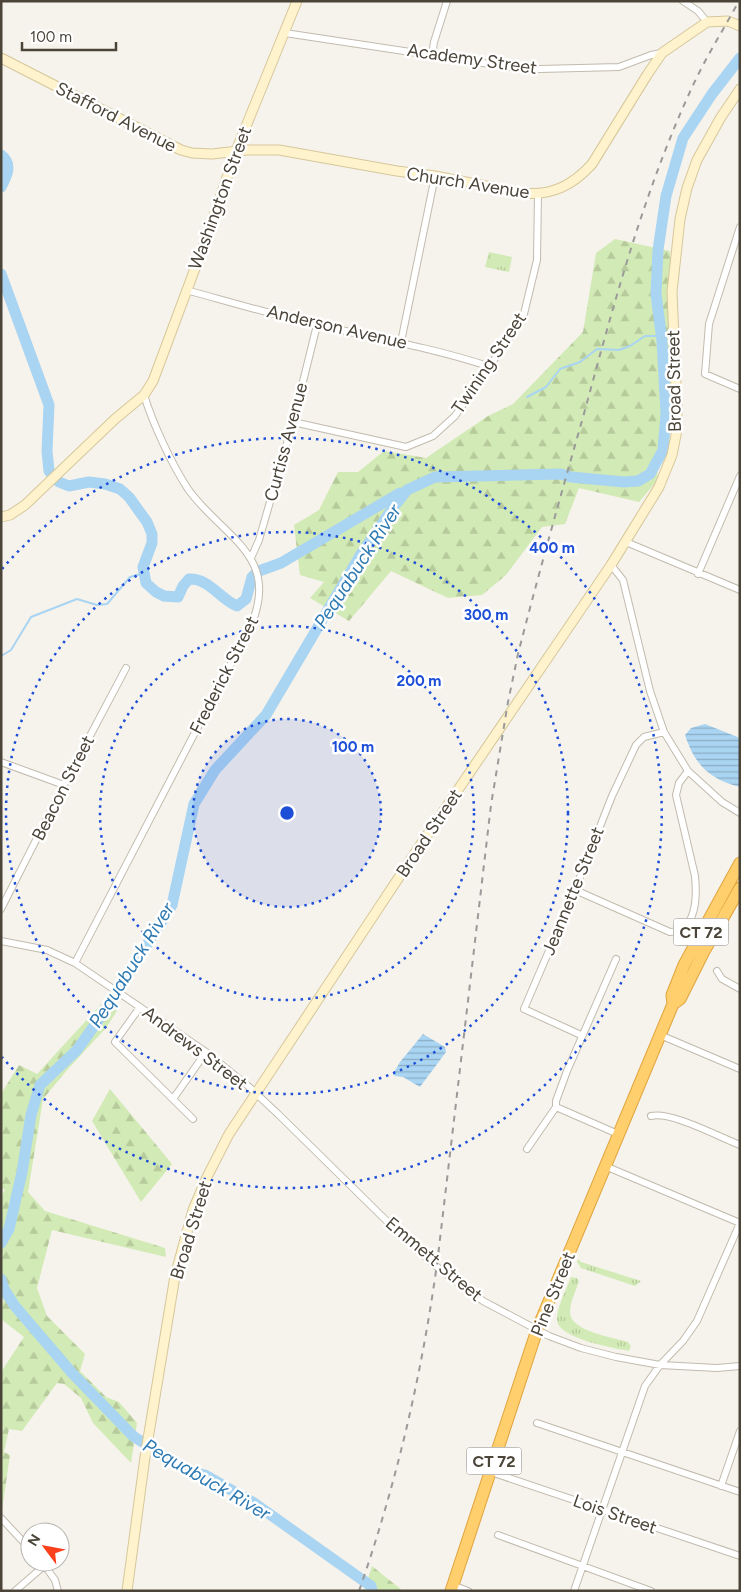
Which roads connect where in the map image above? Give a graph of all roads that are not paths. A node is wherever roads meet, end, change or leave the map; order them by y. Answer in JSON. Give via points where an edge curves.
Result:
{"nodes":[{"id":1,"x":297,"y":1,"type":"edge"},
{"id":2,"x":447,"y":1,"type":"edge"},
{"id":3,"x":683,"y":1,"type":"edge"},
{"id":4,"x":707,"y":22,"type":"junction"},
{"id":5,"x":740,"y":26,"type":"edge"},
{"id":6,"x":284,"y":33,"type":"junction"},
{"id":7,"x":662,"y":53,"type":"junction"},
{"id":8,"x":432,"y":54,"type":"junction"},
{"id":9,"x":1,"y":58,"type":"edge"},
{"id":10,"x":740,"y":89,"type":"edge"},
{"id":11,"x":236,"y":151,"type":"junction"},
{"id":12,"x":435,"y":176,"type":"junction"},
{"id":13,"x":538,"y":194,"type":"junction"},
{"id":14,"x":740,"y":227,"type":"edge"},
{"id":15,"x":186,"y":290,"type":"junction"},
{"id":16,"x":317,"y":325,"type":"junction"},
{"id":17,"x":401,"y":342,"type":"junction"},
{"id":18,"x":488,"y":366,"type":"junction"},
{"id":19,"x":740,"y":389,"type":"edge"},
{"id":20,"x":144,"y":395,"type":"junction"},
{"id":21,"x":294,"y":422,"type":"junction"},
{"id":22,"x":740,"y":476,"type":"edge"},
{"id":23,"x":1,"y":517,"type":"edge"},
{"id":24,"x":626,"y":542,"type":"junction"},
{"id":25,"x":251,"y":558,"type":"junction"},
{"id":26,"x":611,"y":565,"type":"junction"},
{"id":27,"x":698,"y":574,"type":"junction"},
{"id":28,"x":740,"y":590,"type":"edge"},
{"id":29,"x":126,"y":668,"type":"dead end"},
{"id":30,"x":664,"y":732,"type":"junction"},
{"id":31,"x":1,"y":762,"type":"edge"},
{"id":32,"x":688,"y":772,"type":"junction"},
{"id":33,"x":64,"y":785,"type":"junction"},
{"id":34,"x":740,"y":813,"type":"edge"},
{"id":35,"x":740,"y":863,"type":"edge"},
{"id":36,"x":740,"y":888,"type":"edge"},
{"id":37,"x":575,"y":890,"type":"junction"},
{"id":38,"x":1,"y":909,"type":"edge"},
{"id":39,"x":1,"y":941,"type":"edge"},
{"id":40,"x":616,"y":959,"type":"dead end"},
{"id":41,"x":75,"y":963,"type":"junction"},
{"id":42,"x":717,"y":971,"type":"dead end"},
{"id":43,"x":740,"y":989,"type":"edge"},
{"id":44,"x":673,"y":1004,"type":"junction"},
{"id":45,"x":140,"y":1007,"type":"junction"},
{"id":46,"x":582,"y":1035,"type":"junction"},
{"id":47,"x":660,"y":1035,"type":"junction"},
{"id":48,"x":206,"y":1052,"type":"junction"},
{"id":49,"x":740,"y":1069,"type":"edge"},
{"id":50,"x":256,"y":1094,"type":"junction"},
{"id":51,"x":173,"y":1099,"type":"junction"},
{"id":52,"x":556,"y":1107,"type":"junction"},
{"id":53,"x":651,"y":1116,"type":"dead end"},
{"id":54,"x":193,"y":1119,"type":"dead end"},
{"id":55,"x":618,"y":1134,"type":"junction"},
{"id":56,"x":740,"y":1146,"type":"edge"},
{"id":57,"x":527,"y":1149,"type":"dead end"},
{"id":58,"x":605,"y":1166,"type":"junction"},
{"id":59,"x":740,"y":1223,"type":"edge"},
{"id":60,"x":537,"y":1330,"type":"junction"},
{"id":61,"x":660,"y":1365,"type":"junction"},
{"id":62,"x":740,"y":1366,"type":"edge"},
{"id":63,"x":537,"y":1423,"type":"dead end"},
{"id":64,"x":740,"y":1431,"type":"edge"},
{"id":65,"x":621,"y":1453,"type":"junction"},
{"id":66,"x":491,"y":1472,"type":"junction"},
{"id":67,"x":721,"y":1486,"type":"junction"},
{"id":68,"x":740,"y":1492,"type":"edge"},
{"id":69,"x":602,"y":1509,"type":"junction"},
{"id":70,"x":1,"y":1518,"type":"edge"},
{"id":71,"x":498,"y":1535,"type":"dead end"},
{"id":72,"x":20,"y":1538,"type":"edge"},
{"id":73,"x":740,"y":1556,"type":"edge"},
{"id":74,"x":582,"y":1566,"type":"junction"},
{"id":75,"x":34,"y":1572,"type":"edge"},
{"id":76,"x":49,"y":1572,"type":"edge"},
{"id":77,"x":452,"y":1588,"type":"edge"},
{"id":78,"x":15,"y":1591,"type":"edge"},
{"id":79,"x":58,"y":1591,"type":"edge"},
{"id":80,"x":127,"y":1591,"type":"edge"},
{"id":81,"x":468,"y":1591,"type":"edge"},
{"id":82,"x":574,"y":1591,"type":"edge"},
{"id":83,"x":651,"y":1591,"type":"edge"}],
"edges":[{"from":1,"to":6,"type":"main road","name":"Washington Street"},
{"from":2,"to":8,"type":"street"},
{"from":3,"to":4,"type":"street"},
{"from":4,"to":5,"type":"main road","via":[[728,21]]},
{"from":4,"to":7,"type":"main road","name":"Academy Street"},
{"from":6,"to":8,"type":"street","name":"Academy Street"},
{"from":6,"to":11,"type":"main road","name":"Washington Street"},
{"from":7,"to":8,"type":"street","name":"Academy Street","via":[[619,67],[541,69]]},
{"from":7,"to":13,"type":"main road","name":"Church Avenue","via":[[592,164],[566,186]]},
{"from":9,"to":11,"type":"main road","name":"Stafford Avenue","via":[[181,150],[223,154]]},
{"from":10,"to":24,"type":"main road","name":"Broad Street","via":[[697,160],[687,188],[680,219],[672,292],[677,430],[672,455],[659,487]]},
{"from":11,"to":12,"type":"main road","name":"Church Avenue","via":[[279,150]]},
{"from":11,"to":15,"type":"main road","name":"Washington Street"},
{"from":12,"to":13,"type":"main road","name":"Church Avenue"},
{"from":12,"to":17,"type":"street"},
{"from":13,"to":18,"type":"street","name":"Twining Street","via":[[538,253],[525,311],[519,325]]},
{"from":14,"to":19,"type":"street","via":[[709,324],[705,374]]},
{"from":15,"to":16,"type":"street","name":"Anderson Avenue"},
{"from":15,"to":20,"type":"main road","name":"Washington Street","via":[[153,381]]},
{"from":16,"to":17,"type":"street","name":"Anderson Avenue"},
{"from":16,"to":21,"type":"street","name":"Curtiss Avenue"},
{"from":17,"to":18,"type":"street","name":"Anderson Avenue"},
{"from":18,"to":21,"type":"street","name":"Twining Street","via":[[455,416],[433,436],[406,447]]},
{"from":20,"to":23,"type":"main road","via":[[25,505]]},
{"from":20,"to":25,"type":"street","name":"Frederick Street","via":[[161,438],[189,490]]},
{"from":21,"to":25,"type":"street","name":"Curtiss Avenue"},
{"from":22,"to":27,"type":"street"},
{"from":24,"to":26,"type":"main road","name":"Broad Street"},
{"from":24,"to":27,"type":"street"},
{"from":25,"to":41,"type":"street","name":"Frederick Street","via":[[259,580],[260,597],[252,623]]},
{"from":26,"to":30,"type":"street","via":[[622,580],[650,691]]},
{"from":26,"to":50,"type":"main road","name":"Broad Street"},
{"from":27,"to":28,"type":"street"},
{"from":29,"to":33,"type":"street","name":"Beacon Street"},
{"from":30,"to":32,"type":"street"},
{"from":30,"to":37,"type":"street","name":"Jeannette Street","via":[[644,737],[636,745]]},
{"from":31,"to":33,"type":"street"},
{"from":32,"to":34,"type":"street","via":[[722,802]]},
{"from":32,"to":37,"type":"street","via":[[679,783],[676,795],[695,876],[696,897],[686,927],[679,932],[670,932]]},
{"from":33,"to":38,"type":"street","name":"Beacon Street"},
{"from":35,"to":44,"type":"highway","name":"Pine Street","number":"CT 72","via":[[684,965],[672,995]]},
{"from":36,"to":44,"type":"highway","name":"Pine Street","number":"CT 72","via":[[680,999]]},
{"from":37,"to":46,"type":"street","name":"Jeannette Street","via":[[524,1009]]},
{"from":39,"to":41,"type":"street","name":"Andrews Street","via":[[47,950]]},
{"from":40,"to":46,"type":"street"},
{"from":41,"to":45,"type":"street","name":"Andrews Street"},
{"from":42,"to":43,"type":"street","via":[[722,979]]},
{"from":44,"to":47,"type":"highway","name":"Pine Street","number":"CT 72"},
{"from":45,"to":48,"type":"street","name":"Andrews Street"},
{"from":45,"to":51,"type":"street","via":[[115,1042]]},
{"from":46,"to":52,"type":"street"},
{"from":47,"to":49,"type":"street"},
{"from":47,"to":55,"type":"highway","name":"Pine Street","number":"CT 72"},
{"from":48,"to":50,"type":"street","name":"Andrews Street"},
{"from":48,"to":51,"type":"street"},
{"from":50,"to":60,"type":"street","name":"Emmett Street","via":[[443,1272],[483,1301]]},
{"from":50,"to":80,"type":"main road","name":"Broad Street","via":[[229,1134],[193,1210],[176,1276],[145,1457]]},
{"from":51,"to":54,"type":"street"},
{"from":52,"to":55,"type":"street"},
{"from":52,"to":57,"type":"street"},
{"from":53,"to":56,"type":"street","via":[[671,1116]]},
{"from":55,"to":58,"type":"highway","name":"Pine Street","number":"CT 72"},
{"from":58,"to":59,"type":"street"},
{"from":58,"to":60,"type":"highway","name":"Pine Street","number":"CT 72"},
{"from":59,"to":61,"type":"street","via":[[697,1321]]},
{"from":60,"to":61,"type":"street","name":"Emmett Street","via":[[581,1348]]},
{"from":60,"to":66,"type":"highway","name":"Pine Street","number":"CT 72"},
{"from":61,"to":62,"type":"street","name":"Emmett Street"},
{"from":61,"to":65,"type":"street","via":[[645,1386]]},
{"from":63,"to":65,"type":"street"},
{"from":64,"to":67,"type":"street"},
{"from":65,"to":67,"type":"street"},
{"from":65,"to":69,"type":"street"},
{"from":66,"to":69,"type":"street","name":"Lois Street"},
{"from":66,"to":77,"type":"highway","name":"Pine Street","number":"CT 72"},
{"from":67,"to":68,"type":"street"},
{"from":69,"to":73,"type":"street","name":"Lois Street"},
{"from":69,"to":74,"type":"street"},
{"from":70,"to":72,"type":"street"},
{"from":71,"to":74,"type":"street"},
{"from":74,"to":82,"type":"street"},
{"from":74,"to":83,"type":"street"},
{"from":75,"to":78,"type":"street"},
{"from":76,"to":79,"type":"street"},
{"from":77,"to":81,"type":"street"}]}
